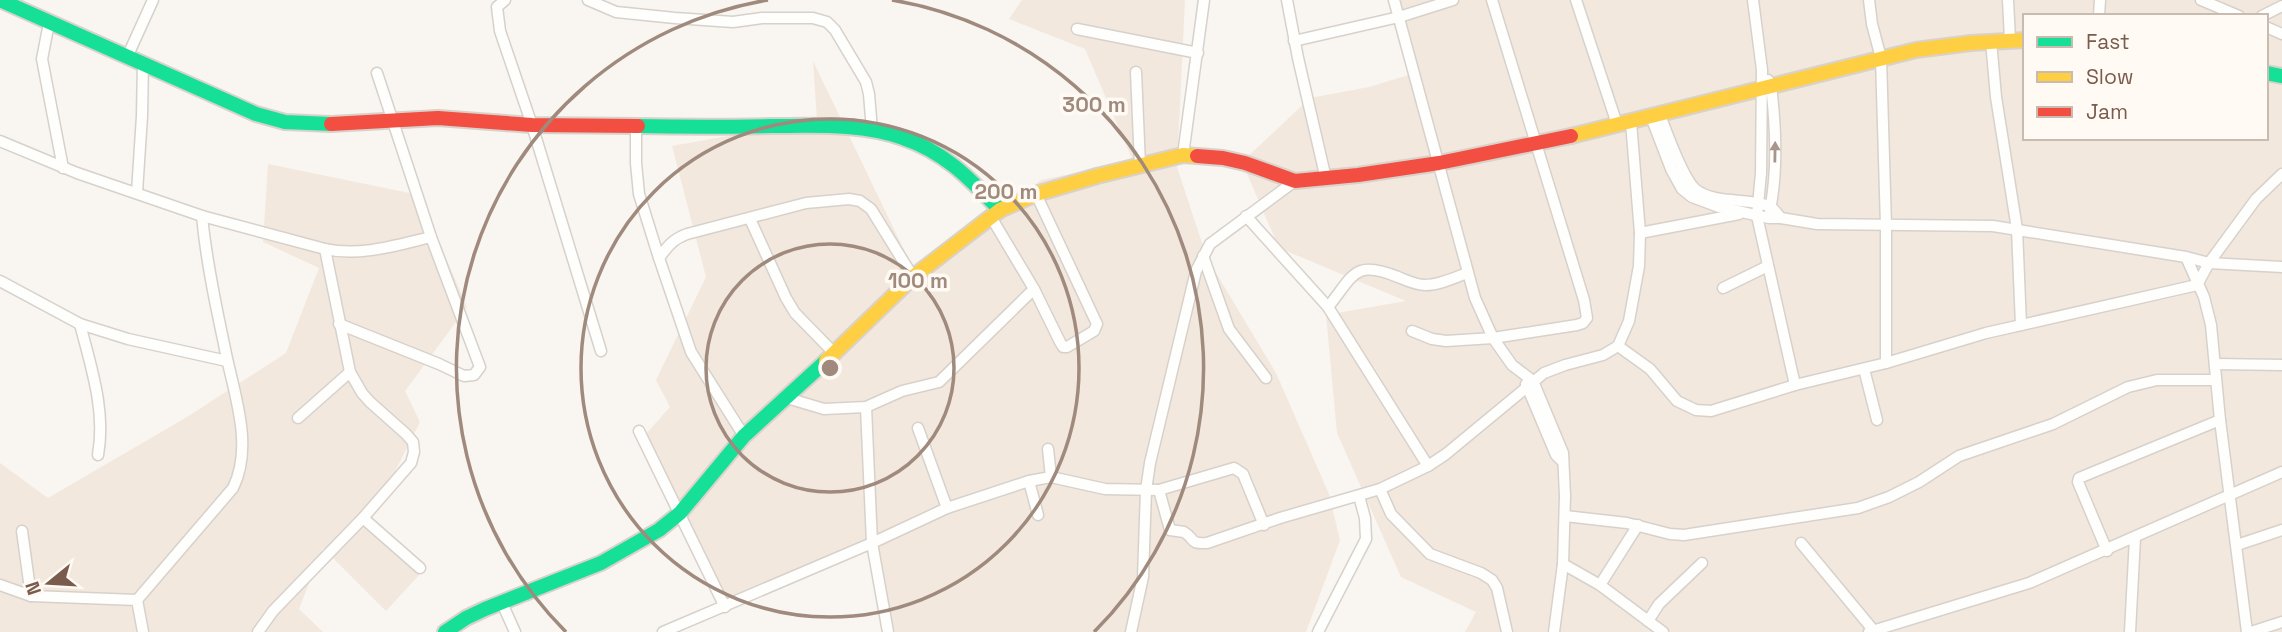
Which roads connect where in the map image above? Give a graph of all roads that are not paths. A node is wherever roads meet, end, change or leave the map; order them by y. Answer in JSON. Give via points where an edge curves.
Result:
{"nodes":[{"id":1,"x":0,"y":0,"type":"edge"},
{"id":2,"x":153,"y":0,"type":"edge"},
{"id":3,"x":505,"y":0,"type":"edge"},
{"id":4,"x":588,"y":0,"type":"edge"},
{"id":5,"x":1204,"y":0,"type":"edge"},
{"id":6,"x":1287,"y":0,"type":"edge"},
{"id":7,"x":1394,"y":0,"type":"edge"},
{"id":8,"x":1453,"y":0,"type":"edge"},
{"id":9,"x":1492,"y":0,"type":"edge"},
{"id":10,"x":1576,"y":0,"type":"edge"},
{"id":11,"x":1753,"y":0,"type":"edge"},
{"id":12,"x":1869,"y":0,"type":"edge"},
{"id":13,"x":2008,"y":0,"type":"edge"},
{"id":14,"x":2200,"y":0,"type":"edge"},
{"id":15,"x":2282,"y":6,"type":"edge"},
{"id":16,"x":2234,"y":14,"type":"edge"},
{"id":17,"x":2266,"y":14,"type":"edge"},
{"id":18,"x":1398,"y":17,"type":"junction"},
{"id":19,"x":49,"y":23,"type":"junction"},
{"id":20,"x":1077,"y":29,"type":"dead end"},
{"id":21,"x":2017,"y":40,"type":"edge"},
{"id":22,"x":1294,"y":41,"type":"junction"},
{"id":23,"x":1992,"y":41,"type":"junction"},
{"id":24,"x":1198,"y":53,"type":"junction"},
{"id":25,"x":128,"y":55,"type":"junction"},
{"id":26,"x":1881,"y":58,"type":"junction"},
{"id":27,"x":143,"y":62,"type":"junction"},
{"id":28,"x":1136,"y":72,"type":"dead end"},
{"id":29,"x":377,"y":73,"type":"dead end"},
{"id":30,"x":1766,"y":88,"type":"junction"},
{"id":31,"x":1655,"y":116,"type":"junction"},
{"id":32,"x":392,"y":121,"type":"junction"},
{"id":33,"x":1624,"y":123,"type":"junction"},
{"id":34,"x":532,"y":125,"type":"junction"},
{"id":35,"x":636,"y":125,"type":"junction"},
{"id":36,"x":872,"y":130,"type":"junction"},
{"id":37,"x":0,"y":141,"type":"edge"},
{"id":38,"x":1537,"y":144,"type":"junction"},
{"id":39,"x":1183,"y":155,"type":"junction"},
{"id":40,"x":1439,"y":163,"type":"junction"},
{"id":41,"x":1140,"y":165,"type":"junction"},
{"id":42,"x":63,"y":168,"type":"junction"},
{"id":43,"x":2281,"y":176,"type":"edge"},
{"id":44,"x":1326,"y":179,"type":"junction"},
{"id":45,"x":1295,"y":181,"type":"junction"},
{"id":46,"x":137,"y":192,"type":"junction"},
{"id":47,"x":1036,"y":194,"type":"junction"},
{"id":48,"x":1758,"y":204,"type":"junction"},
{"id":49,"x":1771,"y":207,"type":"junction"},
{"id":50,"x":1744,"y":213,"type":"junction"},
{"id":51,"x":995,"y":214,"type":"junction"},
{"id":52,"x":202,"y":216,"type":"junction"},
{"id":53,"x":1246,"y":216,"type":"junction"},
{"id":54,"x":1757,"y":216,"type":"junction"},
{"id":55,"x":1769,"y":218,"type":"junction"},
{"id":56,"x":1781,"y":218,"type":"junction"},
{"id":57,"x":750,"y":219,"type":"junction"},
{"id":58,"x":1886,"y":226,"type":"junction"},
{"id":59,"x":2017,"y":229,"type":"junction"},
{"id":60,"x":1760,"y":230,"type":"junction"},
{"id":61,"x":1640,"y":233,"type":"junction"},
{"id":62,"x":431,"y":237,"type":"junction"},
{"id":63,"x":325,"y":249,"type":"junction"},
{"id":64,"x":1203,"y":256,"type":"junction"},
{"id":65,"x":2186,"y":257,"type":"junction"},
{"id":66,"x":659,"y":258,"type":"junction"},
{"id":67,"x":2209,"y":263,"type":"junction"},
{"id":68,"x":1768,"y":266,"type":"junction"},
{"id":69,"x":2282,"y":267,"type":"edge"},
{"id":70,"x":1468,"y":273,"type":"junction"},
{"id":71,"x":913,"y":277,"type":"junction"},
{"id":72,"x":0,"y":281,"type":"edge"},
{"id":73,"x":2197,"y":285,"type":"junction"},
{"id":74,"x":1723,"y":288,"type":"dead end"},
{"id":75,"x":1034,"y":289,"type":"junction"},
{"id":76,"x":1328,"y":307,"type":"junction"},
{"id":77,"x":80,"y":324,"type":"junction"},
{"id":78,"x":339,"y":324,"type":"junction"},
{"id":79,"x":2021,"y":325,"type":"junction"},
{"id":80,"x":1412,"y":331,"type":"dead end"},
{"id":81,"x":1493,"y":338,"type":"junction"},
{"id":82,"x":1618,"y":346,"type":"junction"},
{"id":83,"x":601,"y":351,"type":"dead end"},
{"id":84,"x":834,"y":354,"type":"junction"},
{"id":85,"x":227,"y":361,"type":"junction"},
{"id":86,"x":1885,"y":363,"type":"junction"},
{"id":87,"x":2215,"y":364,"type":"junction"},
{"id":88,"x":2282,"y":365,"type":"edge"},
{"id":89,"x":1864,"y":369,"type":"junction"},
{"id":90,"x":350,"y":372,"type":"junction"},
{"id":91,"x":1266,"y":378,"type":"dead end"},
{"id":92,"x":2216,"y":380,"type":"junction"},
{"id":93,"x":1527,"y":381,"type":"junction"},
{"id":94,"x":1795,"y":385,"type":"junction"},
{"id":95,"x":787,"y":398,"type":"junction"},
{"id":96,"x":866,"y":407,"type":"junction"},
{"id":97,"x":298,"y":418,"type":"dead end"},
{"id":98,"x":1877,"y":420,"type":"dead end"},
{"id":99,"x":2220,"y":420,"type":"junction"},
{"id":100,"x":918,"y":428,"type":"dead end"},
{"id":101,"x":639,"y":431,"type":"dead end"},
{"id":102,"x":744,"y":436,"type":"junction"},
{"id":103,"x":1048,"y":449,"type":"dead end"},
{"id":104,"x":98,"y":455,"type":"dead end"},
{"id":105,"x":1428,"y":466,"type":"junction"},
{"id":106,"x":2282,"y":472,"type":"edge"},
{"id":107,"x":1051,"y":477,"type":"junction"},
{"id":108,"x":1030,"y":481,"type":"junction"},
{"id":109,"x":1380,"y":489,"type":"junction"},
{"id":110,"x":1146,"y":490,"type":"junction"},
{"id":111,"x":1159,"y":490,"type":"junction"},
{"id":112,"x":1359,"y":496,"type":"junction"},
{"id":113,"x":2230,"y":496,"type":"junction"},
{"id":114,"x":947,"y":508,"type":"junction"},
{"id":115,"x":680,"y":513,"type":"junction"},
{"id":116,"x":1038,"y":515,"type":"dead end"},
{"id":117,"x":1564,"y":516,"type":"junction"},
{"id":118,"x":363,"y":518,"type":"junction"},
{"id":119,"x":1264,"y":524,"type":"junction"},
{"id":120,"x":1638,"y":525,"type":"junction"},
{"id":121,"x":2282,"y":530,"type":"edge"},
{"id":122,"x":22,"y":531,"type":"dead end"},
{"id":123,"x":2135,"y":538,"type":"junction"},
{"id":124,"x":872,"y":543,"type":"junction"},
{"id":125,"x":1801,"y":543,"type":"dead end"},
{"id":126,"x":2237,"y":545,"type":"junction"},
{"id":127,"x":2107,"y":551,"type":"junction"},
{"id":128,"x":1702,"y":563,"type":"dead end"},
{"id":129,"x":1563,"y":564,"type":"junction"},
{"id":130,"x":420,"y":568,"type":"dead end"},
{"id":131,"x":0,"y":585,"type":"edge"},
{"id":132,"x":1600,"y":585,"type":"junction"},
{"id":133,"x":31,"y":596,"type":"junction"},
{"id":134,"x":137,"y":600,"type":"junction"},
{"id":135,"x":502,"y":603,"type":"junction"},
{"id":136,"x":725,"y":607,"type":"junction"},
{"id":137,"x":1648,"y":621,"type":"junction"},
{"id":138,"x":2282,"y":622,"type":"edge"},
{"id":139,"x":1871,"y":631,"type":"edge"},
{"id":140,"x":143,"y":632,"type":"edge"},
{"id":141,"x":258,"y":632,"type":"edge"},
{"id":142,"x":444,"y":632,"type":"edge"},
{"id":143,"x":515,"y":632,"type":"edge"},
{"id":144,"x":663,"y":632,"type":"edge"},
{"id":145,"x":888,"y":632,"type":"edge"},
{"id":146,"x":1131,"y":632,"type":"edge"},
{"id":147,"x":1318,"y":632,"type":"edge"},
{"id":148,"x":1507,"y":632,"type":"edge"},
{"id":149,"x":1554,"y":632,"type":"edge"},
{"id":150,"x":1663,"y":632,"type":"edge"},
{"id":151,"x":2130,"y":632,"type":"edge"},
{"id":152,"x":2249,"y":632,"type":"edge"}],
"edges":[{"from":1,"to":19,"type":"street"},
{"from":2,"to":25,"type":"street"},
{"from":3,"to":34,"type":"street","via":[[497,7],[498,21]]},
{"from":4,"to":36,"type":"street","via":[[615,12],[675,18],[827,22],[866,82]]},
{"from":5,"to":24,"type":"street"},
{"from":6,"to":22,"type":"street"},
{"from":7,"to":18,"type":"street"},
{"from":8,"to":18,"type":"street"},
{"from":9,"to":38,"type":"street"},
{"from":10,"to":33,"type":"street"},
{"from":11,"to":30,"type":"street"},
{"from":12,"to":26,"type":"street"},
{"from":13,"to":21,"type":"street"},
{"from":14,"to":16,"type":"street"},
{"from":15,"to":17,"type":"street"},
{"from":18,"to":22,"type":"street"},
{"from":18,"to":40,"type":"street"},
{"from":19,"to":25,"type":"street"},
{"from":19,"to":42,"type":"street","via":[[41,59]]},
{"from":20,"to":24,"type":"street"},
{"from":21,"to":23,"type":"street"},
{"from":22,"to":44,"type":"street"},
{"from":23,"to":26,"type":"street"},
{"from":23,"to":59,"type":"street"},
{"from":24,"to":39,"type":"street"},
{"from":25,"to":27,"type":"street"},
{"from":26,"to":30,"type":"street"},
{"from":26,"to":58,"type":"street"},
{"from":27,"to":32,"type":"street","via":[[244,109],[285,122]]},
{"from":27,"to":46,"type":"street"},
{"from":28,"to":41,"type":"street"},
{"from":29,"to":32,"type":"street"},
{"from":30,"to":31,"type":"street"},
{"from":30,"to":48,"type":"street"},
{"from":49,"to":30,"type":"street","one_way":true,"via":[[1775,141]]},
{"from":31,"to":33,"type":"street"},
{"from":31,"to":48,"type":"street","via":[[1694,188]]},
{"from":31,"to":50,"type":"street","via":[[1671,169],[1682,188],[1698,200]]},
{"from":32,"to":34,"type":"street","via":[[438,118]]},
{"from":32,"to":62,"type":"street"},
{"from":33,"to":38,"type":"street"},
{"from":33,"to":61,"type":"street"},
{"from":34,"to":35,"type":"street"},
{"from":34,"to":83,"type":"street"},
{"from":35,"to":36,"type":"street"},
{"from":35,"to":66,"type":"street","via":[[639,194]]},
{"from":36,"to":51,"type":"street","via":[[904,138],[960,169]]},
{"from":37,"to":42,"type":"street"},
{"from":38,"to":40,"type":"street"},
{"from":38,"to":81,"type":"street","via":[[1587,318],[1577,325]]},
{"from":39,"to":41,"type":"street"},
{"from":39,"to":45,"type":"street","via":[[1245,163]]},
{"from":40,"to":44,"type":"street"},
{"from":40,"to":70,"type":"street"},
{"from":41,"to":47,"type":"street"},
{"from":42,"to":46,"type":"street"},
{"from":43,"to":67,"type":"street","via":[[2256,200]]},
{"from":44,"to":45,"type":"street"},
{"from":45,"to":53,"type":"street"},
{"from":46,"to":52,"type":"street"},
{"from":47,"to":51,"type":"street"},
{"from":47,"to":75,"type":"street","via":[[1097,328],[1063,347]]},
{"from":48,"to":49,"type":"street"},
{"from":48,"to":54,"type":"street"},
{"from":49,"to":55,"type":"street"},
{"from":49,"to":56,"type":"street"},
{"from":50,"to":54,"type":"street"},
{"from":50,"to":61,"type":"street"},
{"from":51,"to":71,"type":"street"},
{"from":51,"to":75,"type":"street"},
{"from":52,"to":63,"type":"street"},
{"from":52,"to":85,"type":"street"},
{"from":53,"to":64,"type":"street","via":[[1210,244]]},
{"from":53,"to":76,"type":"street"},
{"from":54,"to":55,"type":"street"},
{"from":54,"to":60,"type":"street"},
{"from":55,"to":56,"type":"street"},
{"from":55,"to":60,"type":"street"},
{"from":56,"to":58,"type":"street"},
{"from":57,"to":66,"type":"street","via":[[677,238]]},
{"from":57,"to":71,"type":"street","via":[[806,203],[860,201],[871,209]]},
{"from":57,"to":84,"type":"street","via":[[795,313]]},
{"from":58,"to":59,"type":"street","via":[[1975,224]]},
{"from":58,"to":86,"type":"street"},
{"from":59,"to":65,"type":"street"},
{"from":59,"to":79,"type":"street"},
{"from":60,"to":68,"type":"street"},
{"from":61,"to":82,"type":"street","via":[[1637,283]]},
{"from":62,"to":63,"type":"street","via":[[366,250]]},
{"from":62,"to":78,"type":"street","via":[[480,362],[478,371],[464,376]]},
{"from":63,"to":78,"type":"street"},
{"from":64,"to":91,"type":"street","via":[[1228,329]]},
{"from":64,"to":110,"type":"street"},
{"from":65,"to":67,"type":"street"},
{"from":65,"to":73,"type":"street"},
{"from":66,"to":102,"type":"street","via":[[691,352]]},
{"from":67,"to":69,"type":"street"},
{"from":67,"to":73,"type":"street"},
{"from":68,"to":74,"type":"street"},
{"from":68,"to":94,"type":"street"},
{"from":70,"to":76,"type":"street","via":[[1424,285],[1380,270],[1362,270]]},
{"from":70,"to":81,"type":"street"},
{"from":71,"to":84,"type":"street"},
{"from":72,"to":77,"type":"street"},
{"from":73,"to":79,"type":"street"},
{"from":73,"to":87,"type":"street","via":[[2209,312]]},
{"from":75,"to":96,"type":"street","via":[[940,382],[902,391]]},
{"from":76,"to":105,"type":"street"},
{"from":77,"to":85,"type":"street"},
{"from":77,"to":104,"type":"street","via":[[101,416]]},
{"from":78,"to":90,"type":"street"},
{"from":79,"to":86,"type":"street"},
{"from":80,"to":81,"type":"street","via":[[1437,340]]},
{"from":81,"to":93,"type":"street"},
{"from":82,"to":93,"type":"street"},
{"from":82,"to":94,"type":"street","via":[[1650,369],[1677,401],[1696,410],[1720,410]]},
{"from":84,"to":95,"type":"street"},
{"from":85,"to":134,"type":"street","via":[[240,420],[239,475],[233,488]]},
{"from":86,"to":89,"type":"street"},
{"from":87,"to":88,"type":"street"},
{"from":87,"to":92,"type":"street"},
{"from":89,"to":94,"type":"street"},
{"from":89,"to":98,"type":"street"},
{"from":90,"to":97,"type":"street"},
{"from":90,"to":118,"type":"street","via":[[362,393],[406,433],[414,452],[411,463]]},
{"from":92,"to":99,"type":"street"},
{"from":92,"to":120,"type":"street","via":[[2157,380],[2128,387],[2053,424],[1959,456],[1919,482],[1858,508],[1684,535]]},
{"from":93,"to":105,"type":"street","via":[[1484,424]]},
{"from":93,"to":117,"type":"street","via":[[1563,453]]},
{"from":95,"to":96,"type":"street","via":[[824,409]]},
{"from":95,"to":102,"type":"street"},
{"from":96,"to":124,"type":"street"},
{"from":99,"to":113,"type":"street"},
{"from":99,"to":127,"type":"street","via":[[2079,478]]},
{"from":100,"to":114,"type":"street"},
{"from":101,"to":115,"type":"street"},
{"from":102,"to":115,"type":"street"},
{"from":103,"to":107,"type":"street"},
{"from":105,"to":109,"type":"street"},
{"from":106,"to":113,"type":"street"},
{"from":107,"to":108,"type":"street"},
{"from":107,"to":110,"type":"street","via":[[1105,489]]},
{"from":108,"to":114,"type":"street"},
{"from":108,"to":116,"type":"street"},
{"from":109,"to":112,"type":"street"},
{"from":109,"to":148,"type":"street","via":[[1391,514],[1430,554],[1492,580]]},
{"from":110,"to":111,"type":"street"},
{"from":110,"to":146,"type":"street","via":[[1143,577]]},
{"from":111,"to":119,"type":"street","via":[[1170,530],[1184,532],[1197,543]]},
{"from":111,"to":119,"type":"street","via":[[1234,468],[1243,474]]},
{"from":112,"to":119,"type":"street"},
{"from":112,"to":147,"type":"street","via":[[1366,539]]},
{"from":113,"to":123,"type":"street"},
{"from":113,"to":126,"type":"street"},
{"from":114,"to":124,"type":"street"},
{"from":115,"to":135,"type":"street","via":[[628,550]]},
{"from":115,"to":136,"type":"street"},
{"from":117,"to":120,"type":"street"},
{"from":117,"to":129,"type":"street"},
{"from":118,"to":130,"type":"street"},
{"from":118,"to":141,"type":"street"},
{"from":120,"to":132,"type":"street"},
{"from":121,"to":126,"type":"street"},
{"from":122,"to":133,"type":"street"},
{"from":123,"to":127,"type":"street"},
{"from":123,"to":151,"type":"street"},
{"from":124,"to":136,"type":"street"},
{"from":124,"to":145,"type":"street"},
{"from":125,"to":139,"type":"street"},
{"from":126,"to":152,"type":"street"},
{"from":127,"to":139,"type":"street","via":[[2017,588]]},
{"from":128,"to":137,"type":"street"},
{"from":129,"to":132,"type":"street"},
{"from":129,"to":149,"type":"street"},
{"from":131,"to":133,"type":"street"},
{"from":132,"to":137,"type":"street"},
{"from":133,"to":134,"type":"street"},
{"from":134,"to":140,"type":"street"},
{"from":135,"to":142,"type":"street"},
{"from":135,"to":143,"type":"street"},
{"from":136,"to":144,"type":"street"},
{"from":137,"to":150,"type":"street"},
{"from":138,"to":152,"type":"street"}]}
